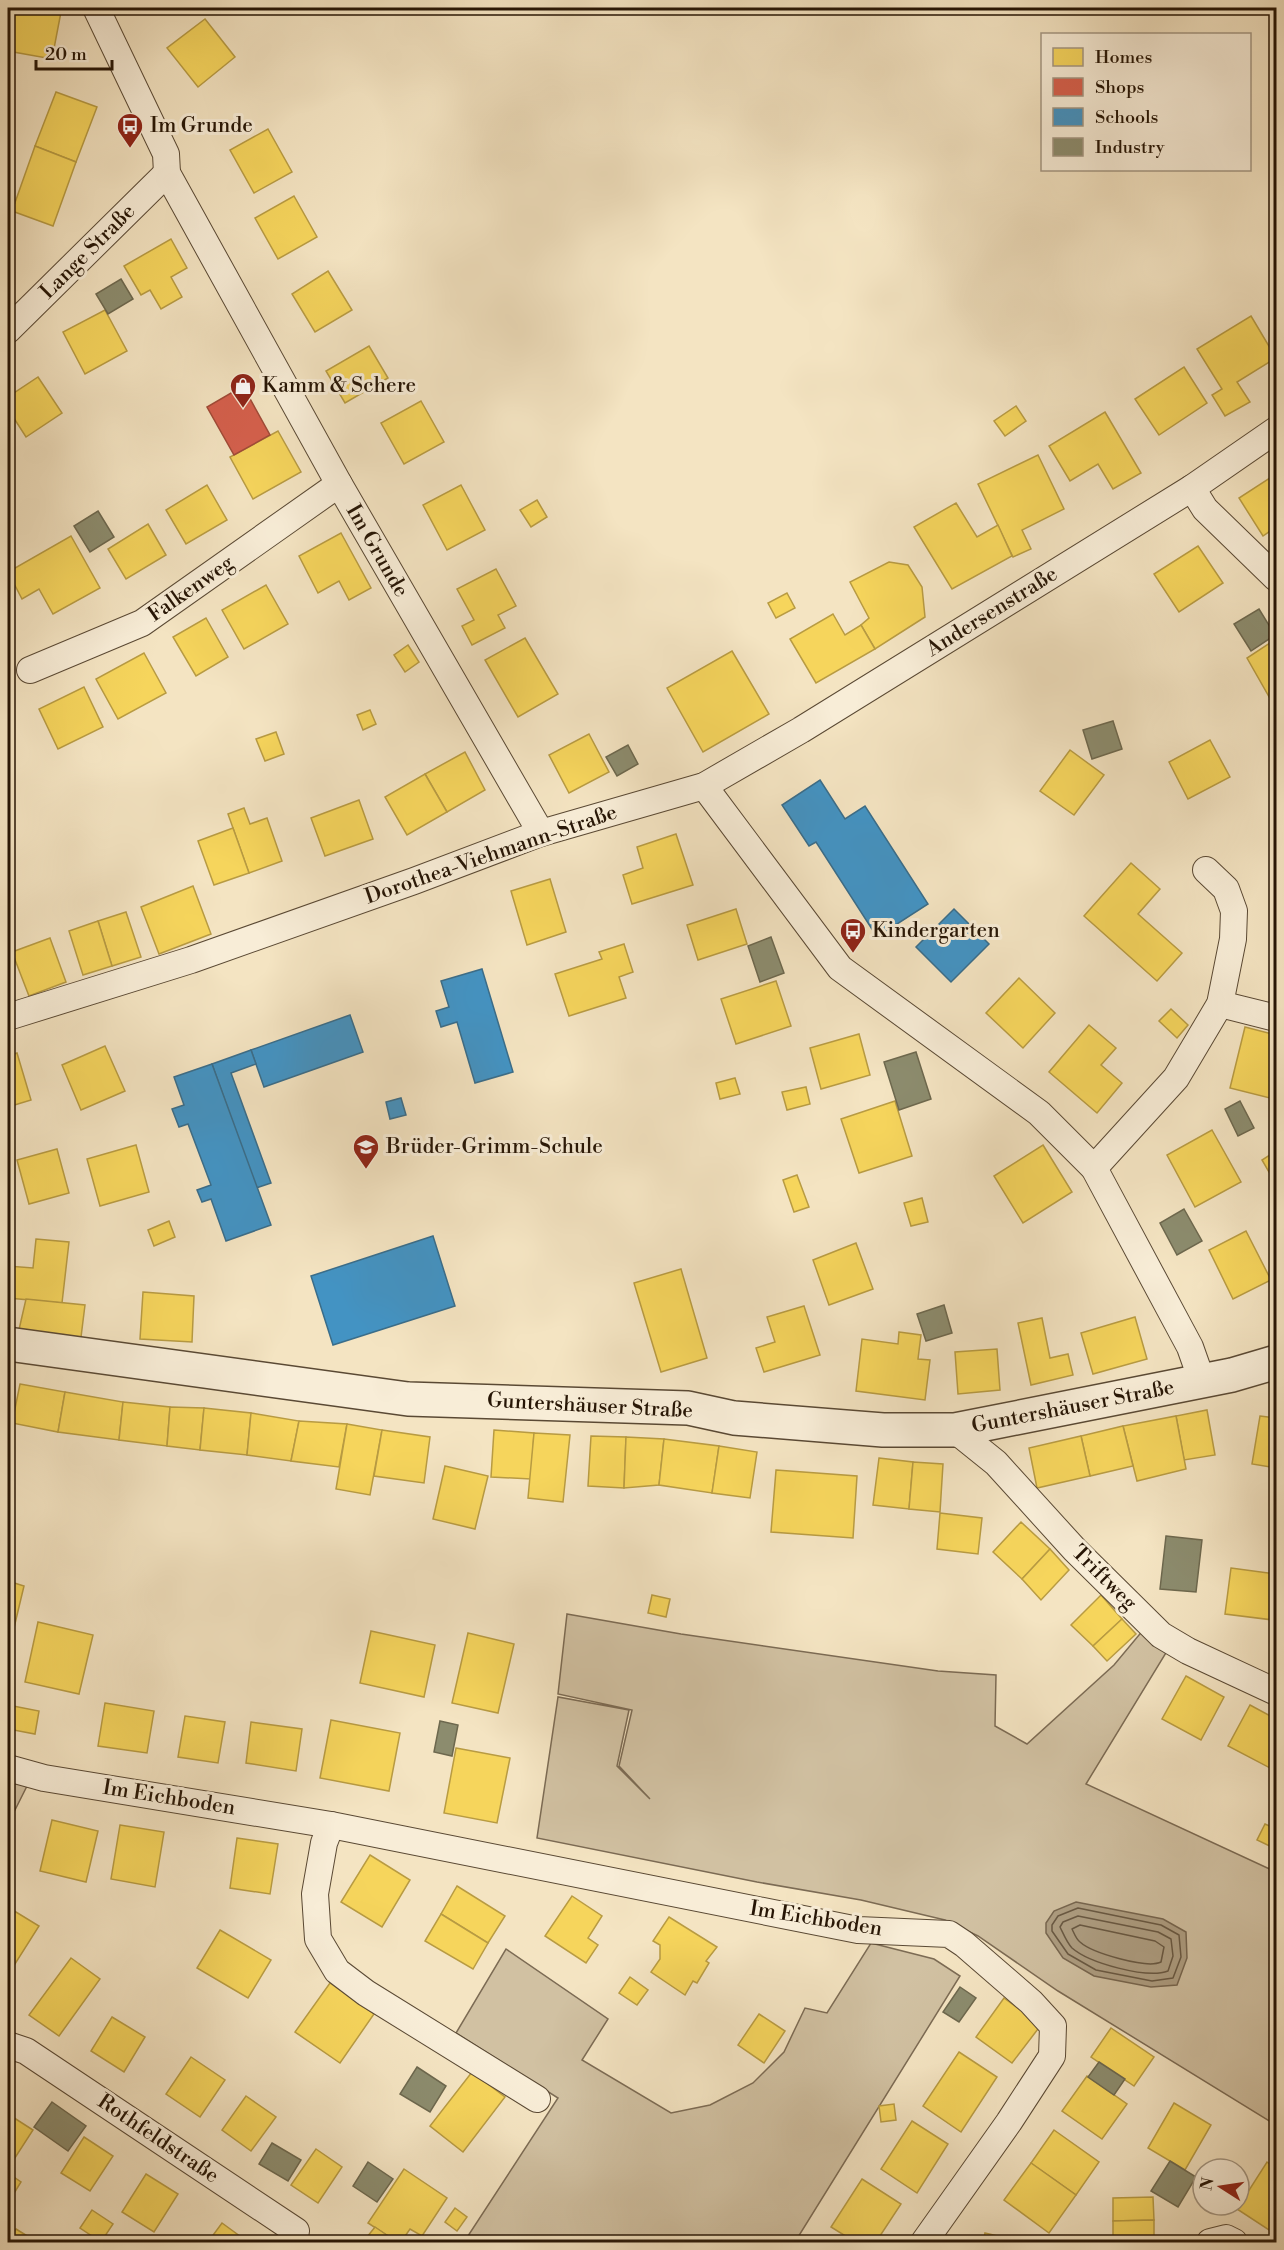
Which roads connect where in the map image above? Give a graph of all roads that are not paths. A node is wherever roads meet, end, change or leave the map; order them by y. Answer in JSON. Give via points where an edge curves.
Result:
{"nodes":[{"id":1,"x":96,"y":8,"type":"edge"},
{"id":2,"x":167,"y":173,"type":"junction"},
{"id":3,"x":8,"y":330,"type":"edge"},
{"id":4,"x":1276,"y":430,"type":"edge"},
{"id":5,"x":339,"y":484,"type":"junction"},
{"id":6,"x":1192,"y":488,"type":"junction"},
{"id":7,"x":1276,"y":578,"type":"edge"},
{"id":8,"x":30,"y":670,"type":"dead end"},
{"id":9,"x":704,"y":786,"type":"junction"},
{"id":10,"x":541,"y":833,"type":"junction"},
{"id":11,"x":1206,"y":870,"type":"dead end"},
{"id":12,"x":1220,"y":1004,"type":"junction"},
{"id":13,"x":8,"y":1017,"type":"edge"},
{"id":14,"x":1276,"y":1018,"type":"edge"},
{"id":15,"x":1094,"y":1168,"type":"junction"},
{"id":16,"x":8,"y":1344,"type":"edge"},
{"id":17,"x":1276,"y":1362,"type":"edge"},
{"id":18,"x":1202,"y":1381,"type":"junction"},
{"id":19,"x":955,"y":1430,"type":"junction"},
{"id":20,"x":1276,"y":1692,"type":"edge"},
{"id":21,"x":8,"y":1768,"type":"edge"},
{"id":22,"x":331,"y":1825,"type":"junction"},
{"id":23,"x":8,"y":2045,"type":"edge"},
{"id":24,"x":537,"y":2099,"type":"dead end"},
{"id":25,"x":289,"y":2242,"type":"edge"},
{"id":26,"x":924,"y":2242,"type":"edge"},
{"id":27,"x":1210,"y":2242,"type":"edge"},
{"id":28,"x":1234,"y":2242,"type":"edge"}],
"edges":[{"from":1,"to":2,"type":"street","name":"Im Grunde","via":[[166,154]]},
{"from":2,"to":3,"type":"street","name":"Lange Straße"},
{"from":2,"to":5,"type":"street","name":"Im Grunde"},
{"from":4,"to":6,"type":"street","name":"Andersenstraße"},
{"from":5,"to":8,"type":"street","name":"Falkenweg","via":[[142,623]]},
{"from":5,"to":10,"type":"street","name":"Im Grunde"},
{"from":6,"to":7,"type":"street","via":[[1205,509]]},
{"from":6,"to":9,"type":"street","name":"Andersenstraße"},
{"from":9,"to":10,"type":"street","name":"Dorothea-Viehmann-Straße"},
{"from":9,"to":15,"type":"street","via":[[840,968],[1039,1113]]},
{"from":10,"to":13,"type":"street","name":"Dorothea-Viehmann-Straße","via":[[191,960]]},
{"from":11,"to":12,"type":"street","via":[[1226,889],[1234,911],[1233,939]]},
{"from":12,"to":14,"type":"street"},
{"from":12,"to":15,"type":"street","via":[[1176,1078]]},
{"from":15,"to":18,"type":"street","via":[[1190,1347]]},
{"from":16,"to":19,"type":"street","name":"Guntershäuser Straße","via":[[408,1399],[688,1408],[734,1418],[883,1430]]},
{"from":17,"to":18,"type":"street","name":"Guntershäuser Straße"},
{"from":18,"to":19,"type":"street","name":"Guntershäuser Straße"},
{"from":19,"to":20,"type":"street","name":"Triftweg","via":[[996,1463],[1075,1550],[1161,1635]]},
{"from":21,"to":22,"type":"street","name":"Im Eichboden","via":[[44,1778]]},
{"from":22,"to":24,"type":"street","via":[[315,1894],[318,1939],[337,1971]]},
{"from":22,"to":26,"type":"street","name":"Im Eichboden","via":[[858,1930],[949,1934],[964,1944],[1053,2025],[1052,2056]]},
{"from":23,"to":25,"type":"street","name":"Rothfeldstraße","via":[[26,2050],[296,2231]]},
{"from":27,"to":28,"type":"street","via":[[1226,2238]]}]}
